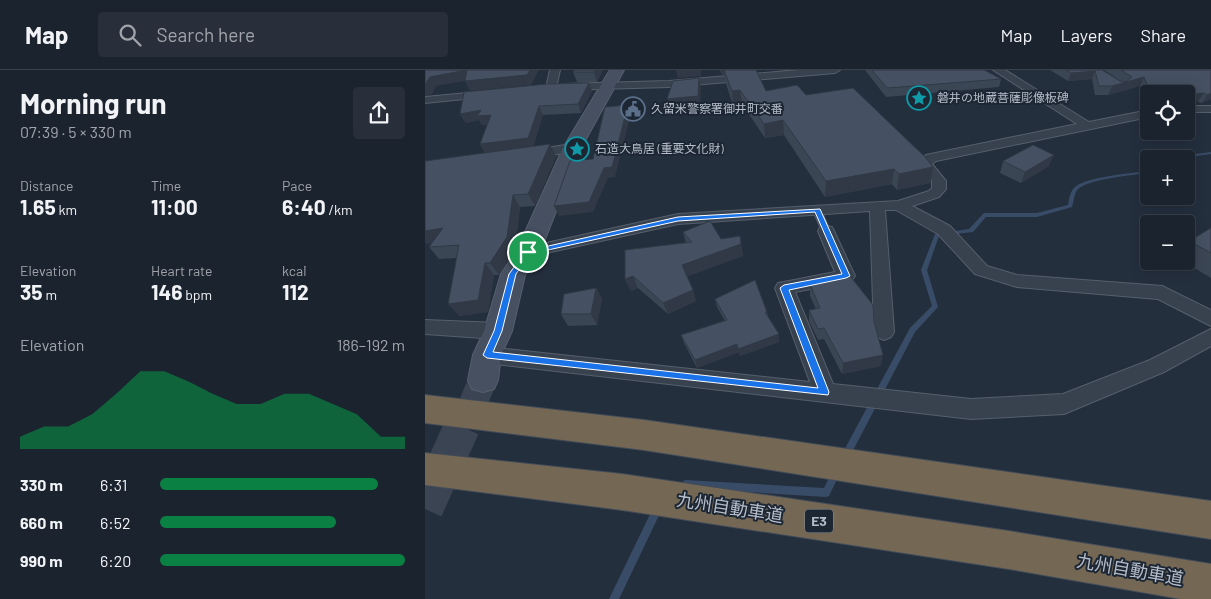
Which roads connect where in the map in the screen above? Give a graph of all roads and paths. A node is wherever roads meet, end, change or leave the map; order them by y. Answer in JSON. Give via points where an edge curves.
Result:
{"nodes":[{"id":1,"x":555,"y":70,"type":"edge"},
{"id":2,"x":835,"y":70,"type":"edge"},
{"id":3,"x":997,"y":70,"type":"edge"},
{"id":4,"x":612,"y":78,"type":"edge"},
{"id":5,"x":504,"y":93,"type":"edge"},
{"id":6,"x":425,"y":100,"type":"edge"},
{"id":7,"x":1195,"y":109,"type":"edge"},
{"id":8,"x":1211,"y":109,"type":"edge"},
{"id":9,"x":1140,"y":115,"type":"edge"},
{"id":10,"x":1088,"y":126,"type":"junction"},
{"id":11,"x":572,"y":148,"type":"junction"},
{"id":12,"x":513,"y":156,"type":"edge"},
{"id":13,"x":899,"y":205,"type":"junction"},
{"id":14,"x":877,"y":207,"type":"junction"},
{"id":15,"x":817,"y":210,"type":"junction"},
{"id":16,"x":826,"y":231,"type":"joint"},
{"id":17,"x":528,"y":252,"type":"junction"},
{"id":18,"x":1211,"y":319,"type":"edge"},
{"id":19,"x":425,"y":328,"type":"edge"},
{"id":20,"x":498,"y":331,"type":"junction"},
{"id":21,"x":884,"y":332,"type":"dead end"},
{"id":22,"x":1211,"y":337,"type":"edge"},
{"id":23,"x":487,"y":355,"type":"junction"},
{"id":24,"x":483,"y":380,"type":"tunnel mouth"},
{"id":25,"x":825,"y":392,"type":"junction"},
{"id":26,"x":425,"y":409,"type":"edge"},
{"id":27,"x":425,"y":468,"type":"edge"},
{"id":28,"x":1211,"y":520,"type":"edge"},
{"id":29,"x":1211,"y":584,"type":"edge"}],
"edges":[{"from":1,"to":4,"type":"street","via":[[547,88]]},
{"from":2,"to":4,"type":"street","via":[[669,84]]},
{"from":3,"to":10,"type":"street"},
{"from":4,"to":11,"type":"main road"},
{"from":5,"to":6,"type":"street"},
{"from":7,"to":8,"type":"street"},
{"from":9,"to":10,"type":"street"},
{"from":10,"to":13,"type":"street","via":[[931,158],[925,164],[939,181],[939,189],[934,194]]},
{"from":11,"to":12,"type":"street"},
{"from":11,"to":17,"type":"main road"},
{"from":13,"to":14,"type":"street"},
{"from":13,"to":18,"type":"street","via":[[944,230],[981,270],[1017,281],[1162,292]]},
{"from":14,"to":15,"type":"street"},
{"from":14,"to":21,"type":"street"},
{"from":15,"to":16,"type":"lane"},
{"from":15,"to":17,"type":"street","via":[[678,219]]},
{"from":16,"to":25,"type":"street","via":[[846,276],[784,288]]},
{"from":17,"to":20,"type":"main road","via":[[513,274]]},
{"from":19,"to":20,"type":"street"},
{"from":20,"to":23,"type":"main road"},
{"from":22,"to":25,"type":"street","via":[[1157,366],[1064,404],[971,409]]},
{"from":23,"to":24,"type":"main road"},
{"from":23,"to":25,"type":"street"},
{"from":26,"to":28,"type":"highway","via":[[644,435]]},
{"from":27,"to":29,"type":"highway","name":"九州自動車道","number":"E3","via":[[632,493]]}]}
